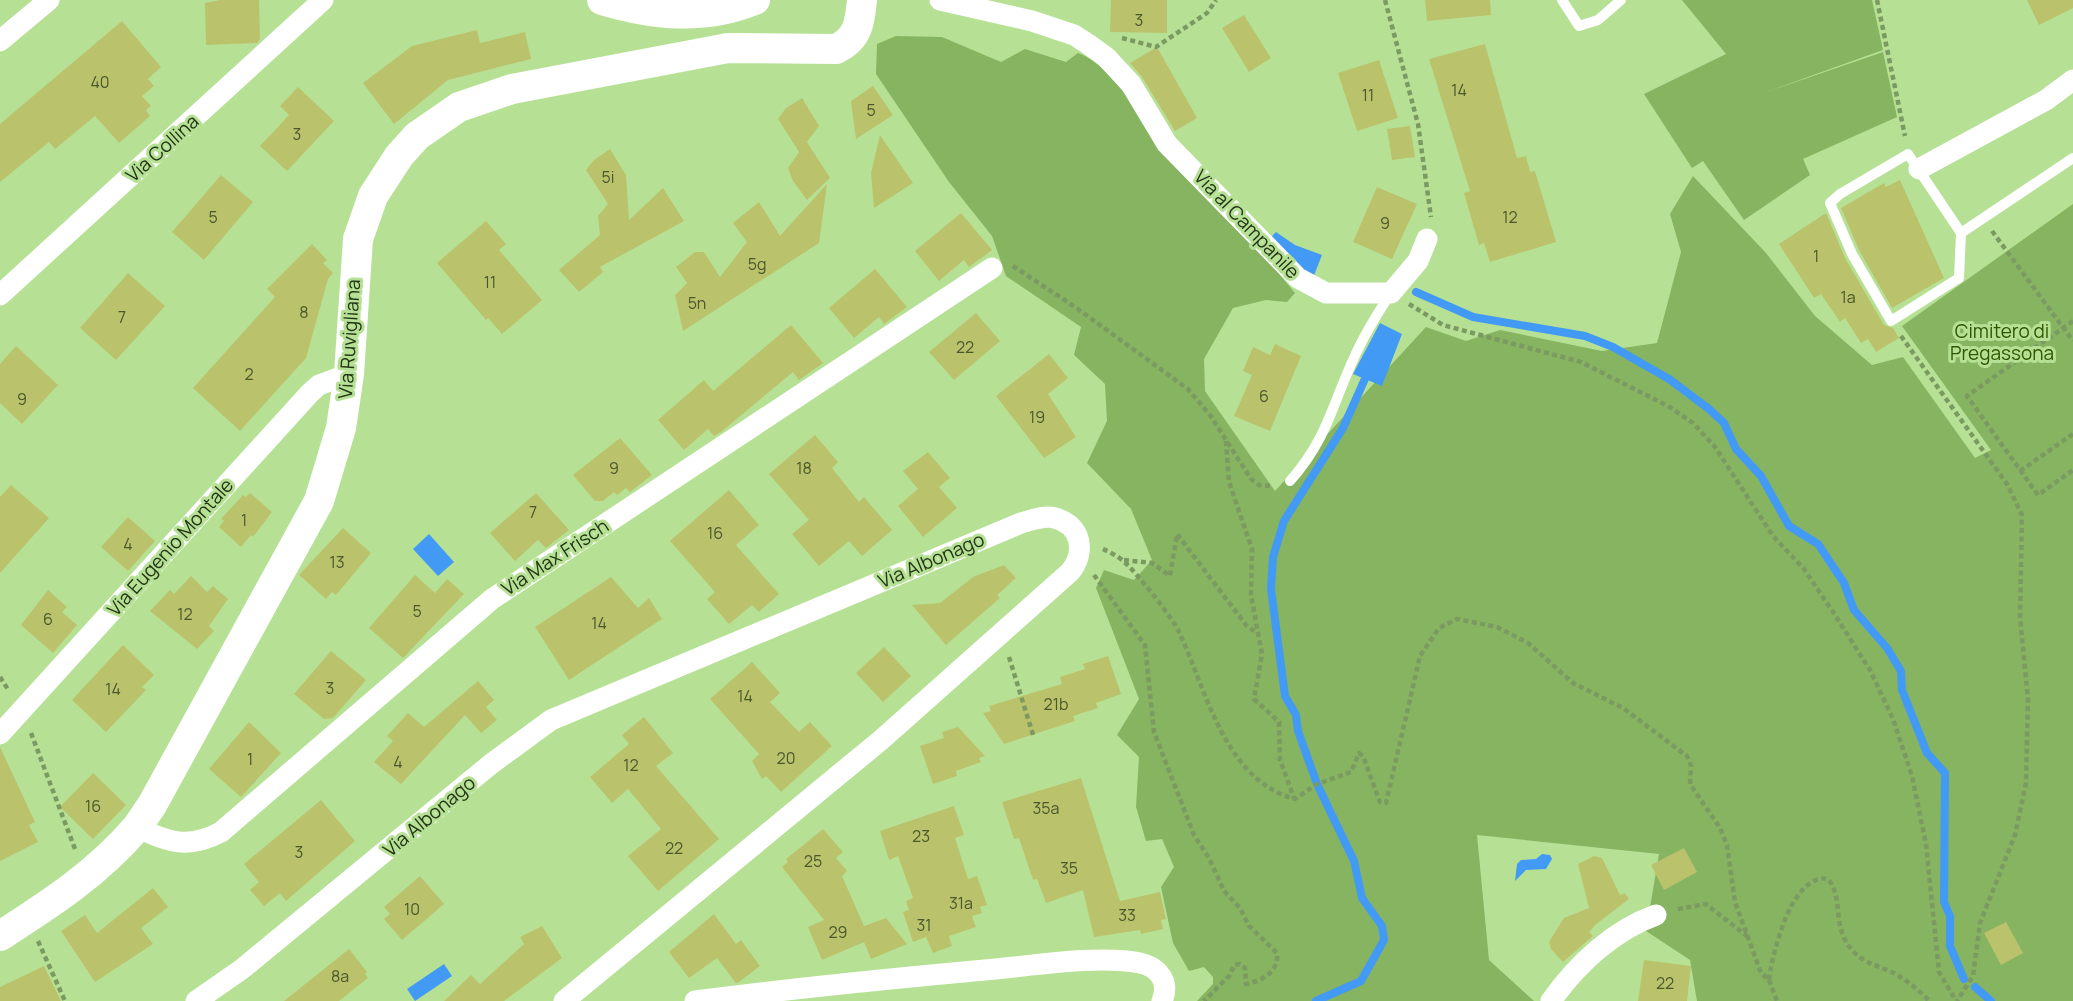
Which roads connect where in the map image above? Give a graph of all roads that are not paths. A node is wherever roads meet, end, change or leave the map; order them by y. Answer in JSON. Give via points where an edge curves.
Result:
{"nodes":[{"id":1,"x":49,"y":0,"type":"edge"},
{"id":2,"x":323,"y":0,"type":"edge"},
{"id":3,"x":602,"y":0,"type":"edge"},
{"id":4,"x":755,"y":0,"type":"edge"},
{"id":5,"x":862,"y":0,"type":"edge"},
{"id":6,"x":940,"y":0,"type":"edge"},
{"id":7,"x":1562,"y":0,"type":"edge"},
{"id":8,"x":1621,"y":0,"type":"edge"},
{"id":9,"x":0,"y":41,"type":"edge"},
{"id":10,"x":2073,"y":80,"type":"edge"},
{"id":11,"x":2073,"y":158,"type":"edge"},
{"id":12,"x":1914,"y":162,"type":"junction"},
{"id":13,"x":1961,"y":233,"type":"junction"},
{"id":14,"x":1427,"y":239,"type":"road end"},
{"id":15,"x":992,"y":268,"type":"road end"},
{"id":16,"x":1391,"y":293,"type":"junction"},
{"id":17,"x":0,"y":295,"type":"edge"},
{"id":18,"x":349,"y":374,"type":"junction"},
{"id":19,"x":1290,"y":481,"type":"road end"},
{"id":20,"x":0,"y":734,"type":"edge"},
{"id":21,"x":136,"y":827,"type":"junction"},
{"id":22,"x":1656,"y":915,"type":"dead end"},
{"id":23,"x":0,"y":936,"type":"edge"},
{"id":24,"x":196,"y":1001,"type":"edge"},
{"id":25,"x":564,"y":1001,"type":"edge"},
{"id":26,"x":695,"y":1001,"type":"edge"},
{"id":27,"x":1162,"y":1001,"type":"edge"},
{"id":28,"x":1551,"y":1001,"type":"edge"}],
"edges":[{"from":1,"to":9,"type":"street"},
{"from":2,"to":17,"type":"street","name":"Via Collina"},
{"from":3,"to":4,"type":"main road","via":[[665,14],[701,13]]},
{"from":5,"to":18,"type":"main road","name":"Via Ruvigliana","via":[[856,32],[836,48],[754,47],[696,54],[483,96],[439,119],[399,156],[365,217],[354,276]]},
{"from":6,"to":16,"type":"street","name":"Via al Campanile","via":[[1032,21],[1088,44],[1131,84],[1167,144],[1298,278],[1325,293]]},
{"from":7,"to":8,"type":"lane","via":[[1579,26],[1598,20]]},
{"from":10,"to":12,"type":"street","via":[[2046,100]]},
{"from":11,"to":13,"type":"lane"},
{"from":12,"to":13,"type":"lane"},
{"from":12,"to":13,"type":"lane","via":[[1840,194],[1830,203],[1852,254],[1891,321],[1959,278]]},
{"from":14,"to":16,"type":"street","via":[[1412,269]]},
{"from":15,"to":21,"type":"street","name":"Via Max Frisch","via":[[492,598],[221,832],[175,844]]},
{"from":16,"to":19,"type":"lane","via":[[1353,360],[1312,456]]},
{"from":18,"to":20,"type":"street","name":"Via Eugenio Montale","via":[[310,393]]},
{"from":18,"to":21,"type":"main road","name":"Via Ruvigliana","via":[[341,428],[315,510]]},
{"from":21,"to":23,"type":"main road","name":"Via Ruvigliana","via":[[86,877]]},
{"from":22,"to":28,"type":"street","via":[[1637,922],[1597,950]]},
{"from":24,"to":25,"type":"street","name":"Via Albonago","via":[[242,970],[512,747],[551,720],[1021,523],[1055,518],[1075,533],[1080,542],[1079,559],[1070,572],[881,740]]},
{"from":26,"to":27,"type":"street","via":[[833,984],[1118,961],[1155,969],[1166,983]]}]}
